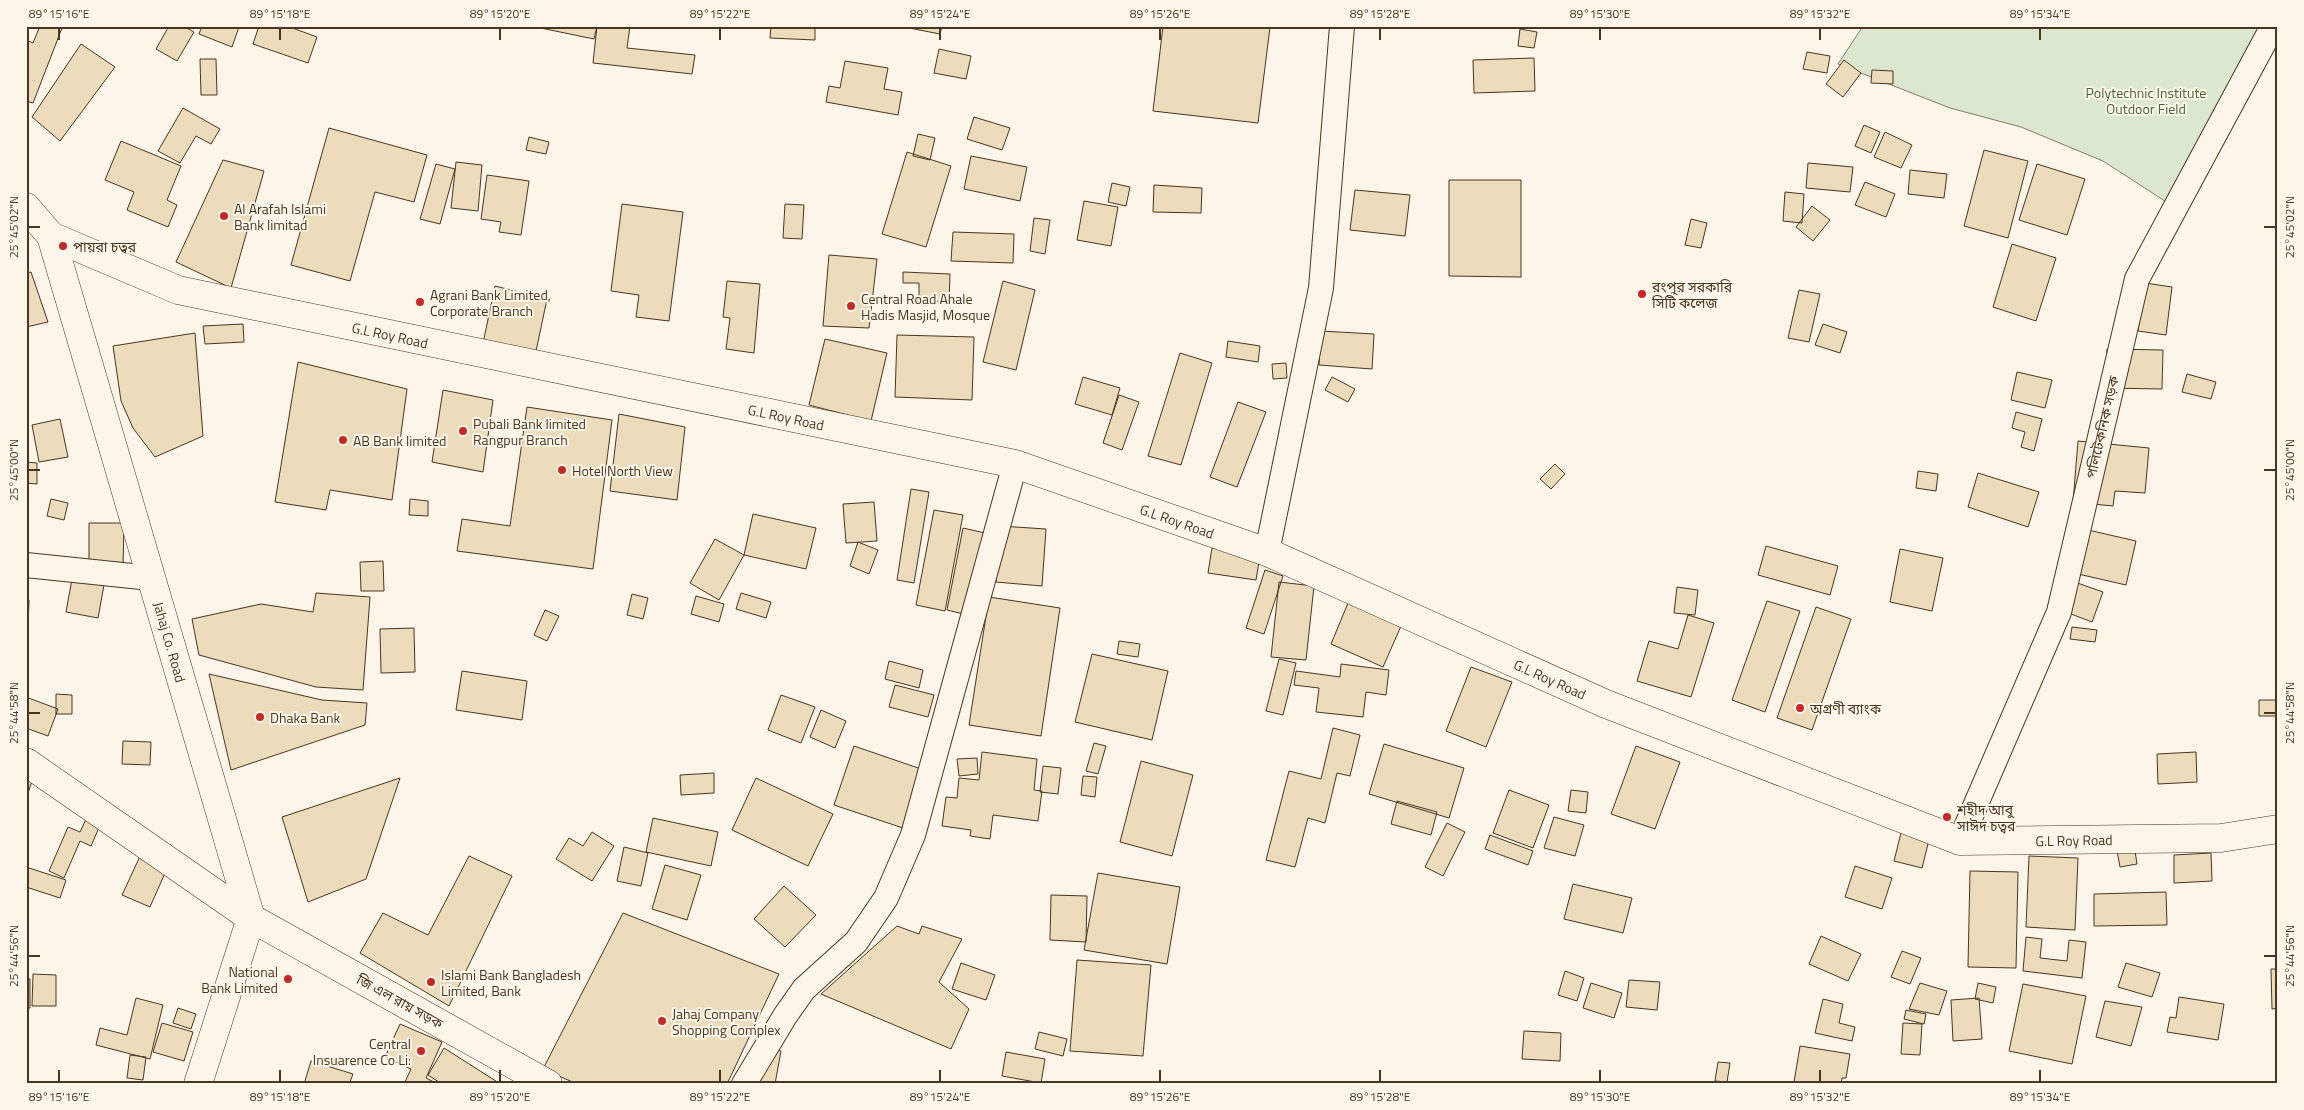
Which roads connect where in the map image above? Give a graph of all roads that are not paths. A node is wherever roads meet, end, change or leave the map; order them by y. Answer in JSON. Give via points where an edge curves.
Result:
{"nodes":[{"id":1,"x":1342,"y":26,"type":"edge"},
{"id":2,"x":2273,"y":26,"type":"edge"},
{"id":3,"x":26,"y":207,"type":"edge"},
{"id":4,"x":50,"y":236,"type":"junction"},
{"id":5,"x":1015,"y":464,"type":"junction"},
{"id":6,"x":1267,"y":552,"type":"junction"},
{"id":7,"x":26,"y":565,"type":"edge"},
{"id":8,"x":151,"y":578,"type":"junction"},
{"id":9,"x":26,"y":762,"type":"edge"},
{"id":10,"x":2278,"y":829,"type":"edge"},
{"id":11,"x":1960,"y":841,"type":"junction"},
{"id":12,"x":251,"y":918,"type":"junction"},
{"id":13,"x":198,"y":1084,"type":"edge"},
{"id":14,"x":548,"y":1084,"type":"edge"},
{"id":15,"x":744,"y":1084,"type":"edge"}],
"edges":[{"from":1,"to":6,"type":"street","via":[[1321,288]]},
{"from":2,"to":11,"type":"street","name":"পলিটেকনিক সড়ক","via":[[2137,280],[2059,612]]},
{"from":3,"to":4,"type":"main road","name":"Jahaj Co. Road"},
{"from":4,"to":5,"type":"main road","name":"G.L Roy Road","via":[[178,290]]},
{"from":4,"to":8,"type":"main road","name":"Jahaj Co. Road"},
{"from":5,"to":6,"type":"main road","name":"G.L Roy Road"},
{"from":5,"to":15,"type":"street","via":[[913,835],[886,898],[856,942],[804,989]]},
{"from":6,"to":11,"type":"main road","name":"G.L Roy Road","via":[[1606,704]]},
{"from":7,"to":8,"type":"street"},
{"from":8,"to":12,"type":"main road","name":"Jahaj Co. Road"},
{"from":9,"to":12,"type":"main road","name":"জি এল রায় সড়ক"},
{"from":10,"to":11,"type":"main road","name":"G.L Roy Road","via":[[2222,838]]},
{"from":12,"to":13,"type":"main road"},
{"from":12,"to":14,"type":"main road","name":"জি এল রায় সড়ক"}]}
